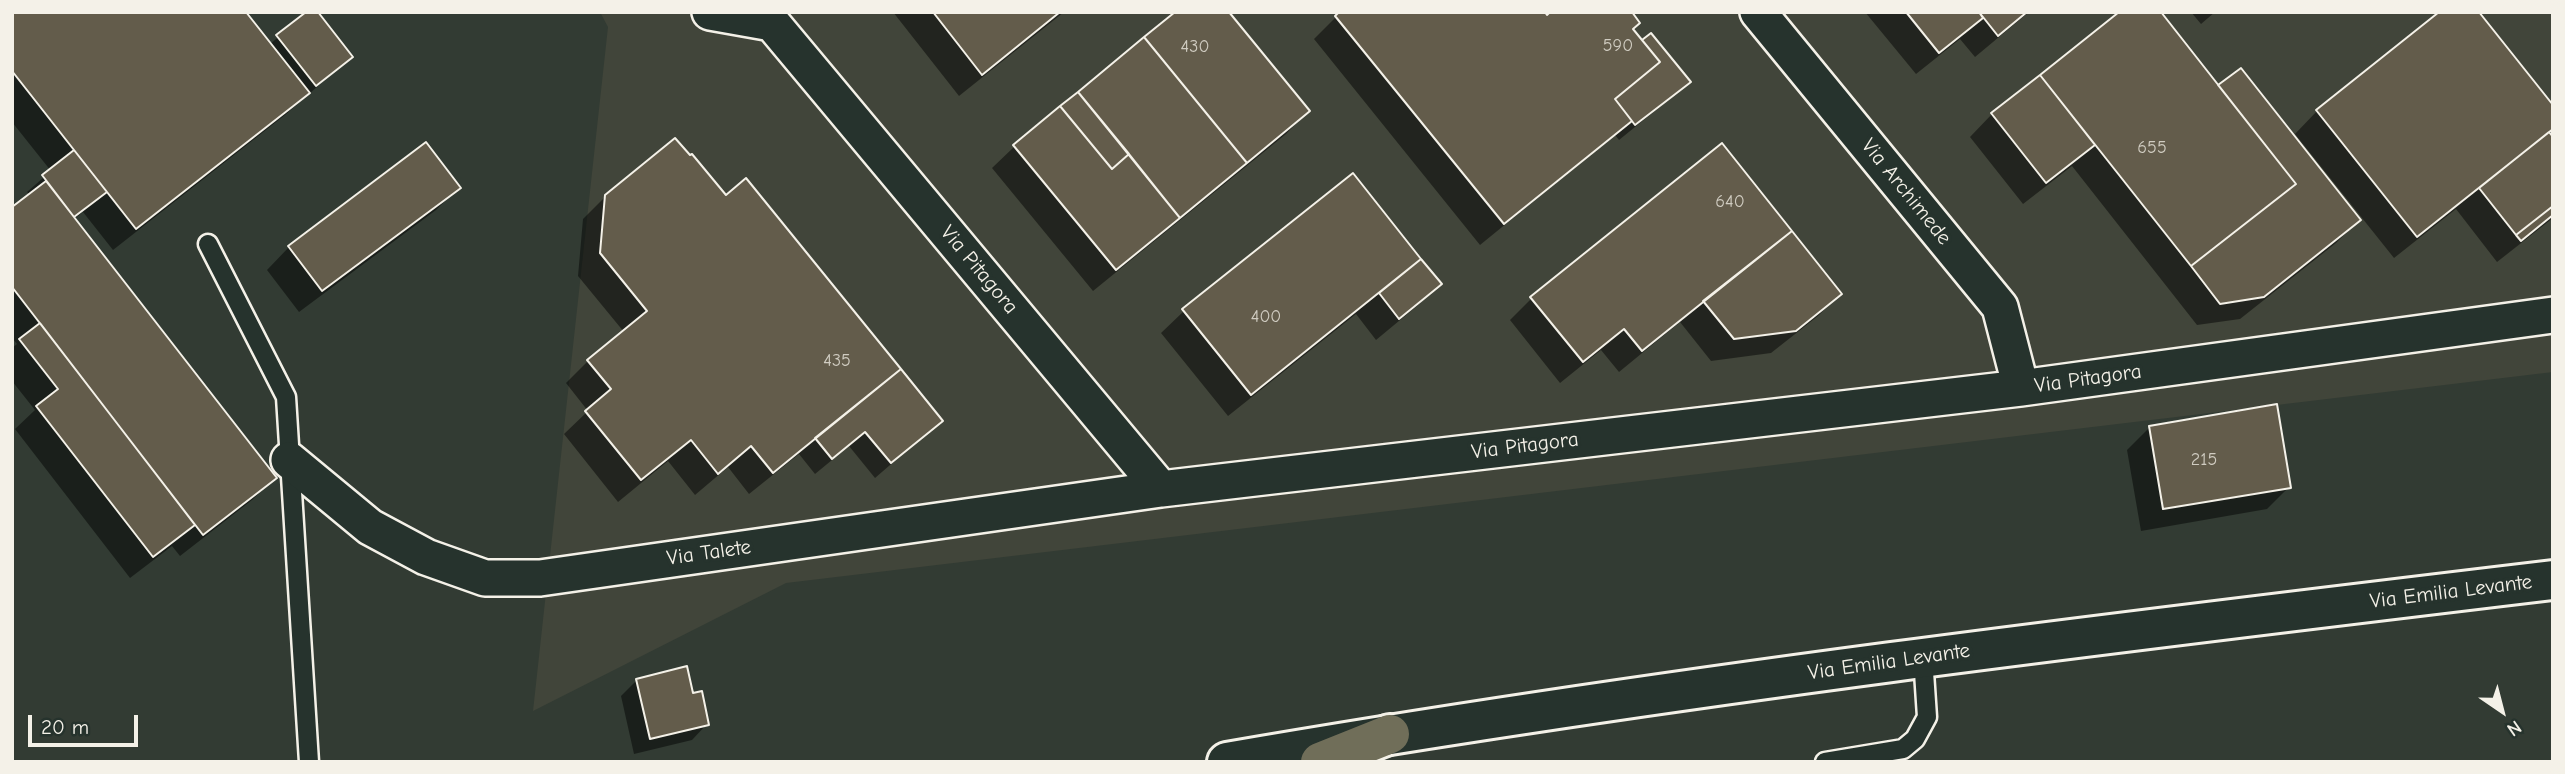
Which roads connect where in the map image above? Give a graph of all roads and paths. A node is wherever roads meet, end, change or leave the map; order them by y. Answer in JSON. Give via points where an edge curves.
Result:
{"nodes":[{"id":1,"x":710,"y":12,"type":"edge"},
{"id":2,"x":1758,"y":12,"type":"edge"},
{"id":3,"x":208,"y":244,"type":"dead end"},
{"id":4,"x":2553,"y":315,"type":"edge"},
{"id":5,"x":2021,"y":388,"type":"junction"},
{"id":6,"x":289,"y":460,"type":"junction"},
{"id":7,"x":1161,"y":489,"type":"junction"},
{"id":8,"x":2553,"y":580,"type":"edge"},
{"id":9,"x":1923,"y":657,"type":"junction"},
{"id":10,"x":1390,"y":734,"type":"junction"},
{"id":11,"x":309,"y":762,"type":"edge"},
{"id":12,"x":1227,"y":762,"type":"edge"},
{"id":13,"x":1320,"y":762,"type":"edge"},
{"id":14,"x":1825,"y":762,"type":"edge"}],
"edges":[{"from":1,"to":7,"type":"street","name":"Via Pitagora","via":[[772,23]]},
{"from":2,"to":5,"type":"street","name":"Via Archimede","via":[[2000,307]]},
{"from":3,"to":6,"type":"lane","via":[[286,397]]},
{"from":4,"to":5,"type":"street","name":"Via Pitagora"},
{"from":5,"to":7,"type":"street","name":"Via Pitagora"},
{"from":6,"to":7,"type":"street","name":"Via Talete","via":[[370,527],[426,557],[485,578],[540,578]]},
{"from":6,"to":11,"type":"lane"},
{"from":8,"to":9,"type":"main road","name":"Via Emilia Levante"},
{"from":9,"to":10,"type":"main road","name":"Via Emilia Levante"},
{"from":9,"to":14,"type":"lane","via":[[1927,716],[1915,739],[1903,748]]},
{"from":10,"to":12,"type":"main road","name":"Via Emilia Levante"},
{"from":10,"to":13,"type":"highway"}]}
